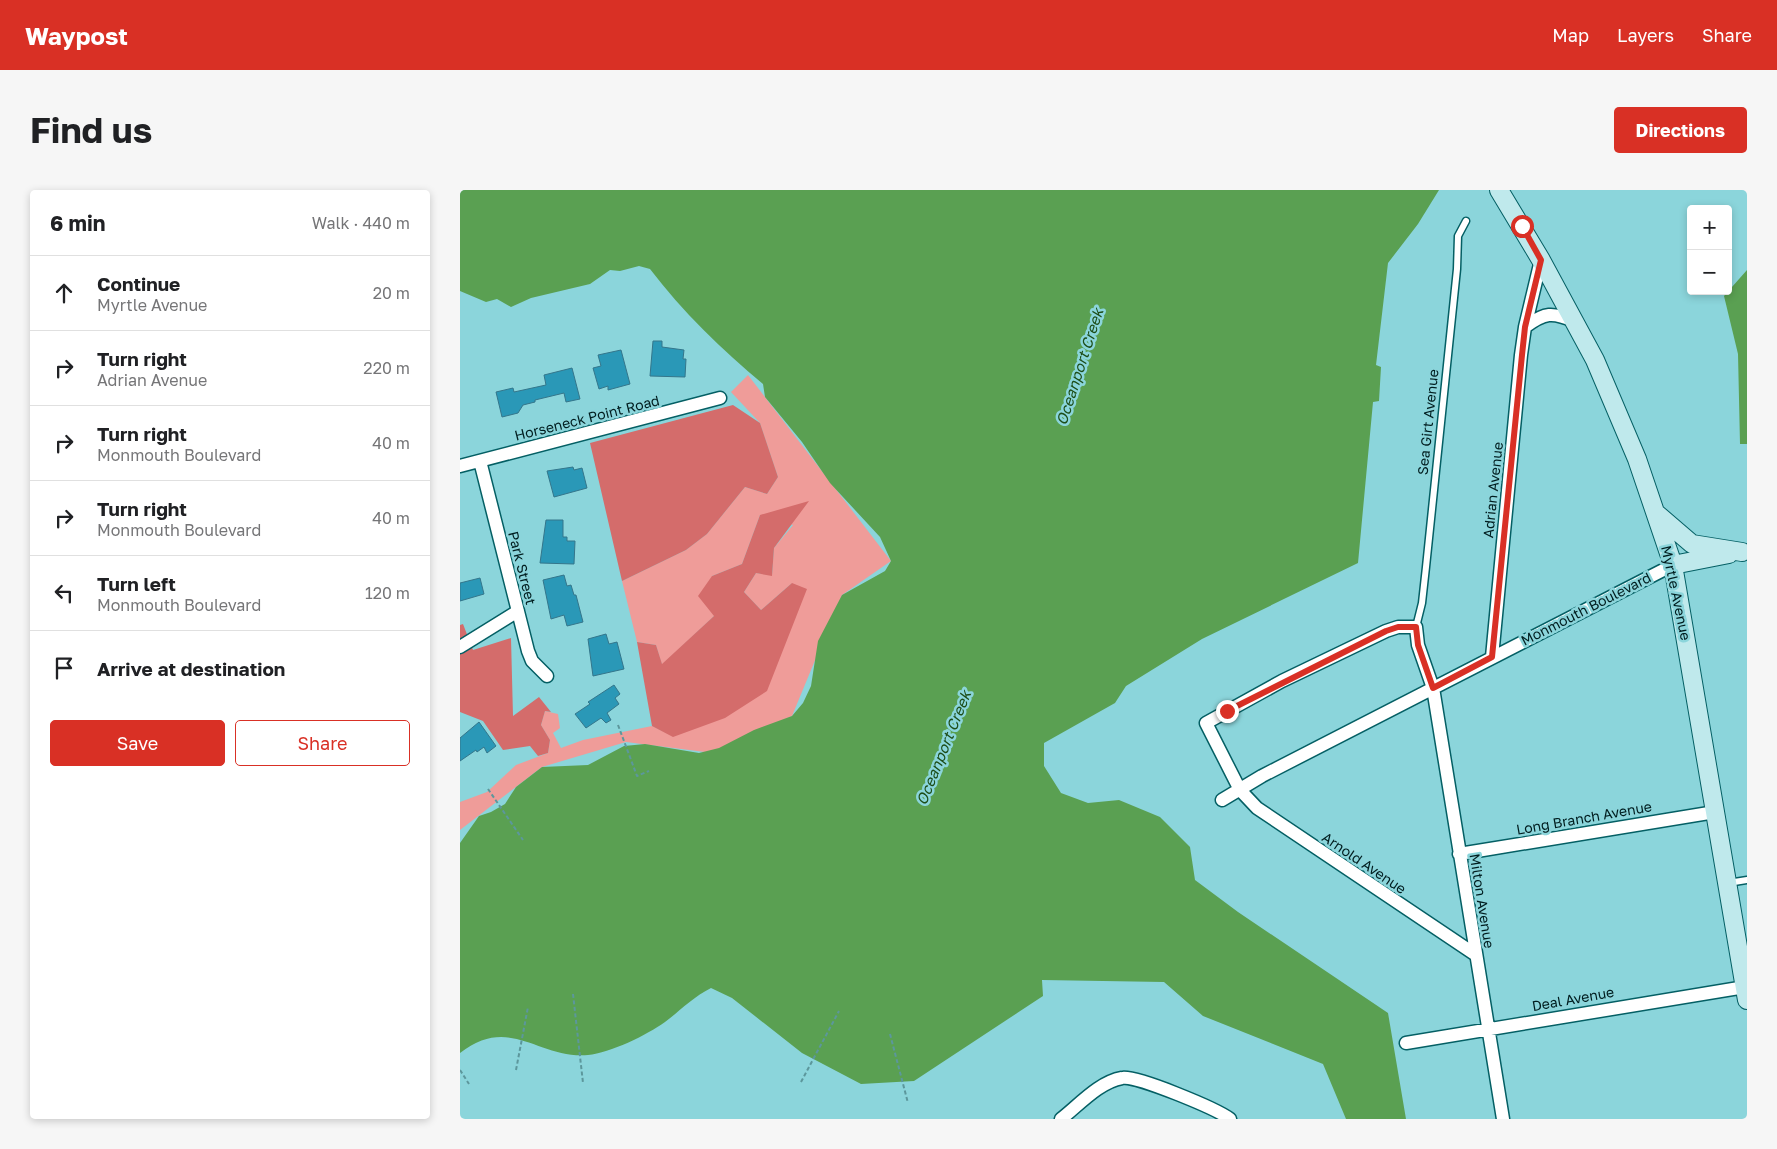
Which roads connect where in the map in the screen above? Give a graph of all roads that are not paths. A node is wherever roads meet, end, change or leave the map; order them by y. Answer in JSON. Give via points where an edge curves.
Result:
{"nodes":[{"id":1,"x":1501,"y":191,"type":"edge"},
{"id":2,"x":1466,"y":221,"type":"dead end"},
{"id":3,"x":1541,"y":260,"type":"junction"},
{"id":4,"x":1575,"y":321,"type":"junction"},
{"id":5,"x":1525,"y":327,"type":"junction"},
{"id":6,"x":720,"y":398,"type":"dead end"},
{"id":7,"x":480,"y":461,"type":"junction"},
{"id":8,"x":460,"y":466,"type":"edge"},
{"id":9,"x":1656,"y":513,"type":"junction"},
{"id":10,"x":1744,"y":551,"type":"edge"},
{"id":11,"x":1673,"y":565,"type":"junction"},
{"id":12,"x":518,"y":611,"type":"junction"},
{"id":13,"x":1416,"y":627,"type":"junction"},
{"id":14,"x":460,"y":647,"type":"edge"},
{"id":15,"x":1492,"y":657,"type":"junction"},
{"id":16,"x":547,"y":676,"type":"dead end"},
{"id":17,"x":1433,"y":688,"type":"junction"},
{"id":18,"x":1240,"y":790,"type":"junction"},
{"id":19,"x":1222,"y":800,"type":"dead end"},
{"id":20,"x":1715,"y":812,"type":"junction"},
{"id":21,"x":1459,"y":854,"type":"junction"},
{"id":22,"x":1747,"y":880,"type":"edge"},
{"id":23,"x":1727,"y":883,"type":"junction"},
{"id":24,"x":1476,"y":955,"type":"junction"},
{"id":25,"x":1743,"y":955,"type":"edge"},
{"id":26,"x":1746,"y":994,"type":"edge"},
{"id":27,"x":1488,"y":1029,"type":"junction"},
{"id":28,"x":1406,"y":1043,"type":"dead end"},
{"id":29,"x":1061,"y":1119,"type":"edge"},
{"id":30,"x":1230,"y":1119,"type":"edge"},
{"id":31,"x":1504,"y":1119,"type":"edge"}],
"edges":[{"from":1,"to":3,"type":"main road","name":"Myrtle Avenue"},
{"from":2,"to":13,"type":"lane","name":"Sea Girt Avenue","via":[[1457,241],[1457,269],[1426,567]]},
{"from":3,"to":4,"type":"main road","name":"Myrtle Avenue"},
{"from":3,"to":5,"type":"street","name":"Adrian Avenue"},
{"from":4,"to":5,"type":"street","via":[[1549,314],[1538,317]]},
{"from":4,"to":9,"type":"main road","name":"Myrtle Avenue","via":[[1617,409]]},
{"from":5,"to":15,"type":"street","name":"Adrian Avenue"},
{"from":6,"to":7,"type":"street","name":"Horseneck Point Road"},
{"from":7,"to":8,"type":"street","name":"Horseneck Point Road"},
{"from":7,"to":12,"type":"street","name":"Park Street"},
{"from":9,"to":10,"type":"main road","via":[[1692,544]]},
{"from":9,"to":11,"type":"main road","name":"Myrtle Avenue"},
{"from":10,"to":11,"type":"main road","name":"Monmouth Boulevard"},
{"from":11,"to":15,"type":"street","name":"Monmouth Boulevard"},
{"from":11,"to":20,"type":"main road","name":"Myrtle Avenue"},
{"from":12,"to":14,"type":"street"},
{"from":12,"to":16,"type":"street","name":"Park Street","via":[[532,661]]},
{"from":13,"to":17,"type":"street","via":[[1418,645]]},
{"from":13,"to":18,"type":"street","via":[[1386,631],[1206,723]]},
{"from":15,"to":17,"type":"street","name":"Monmouth Boulevard"},
{"from":17,"to":18,"type":"street","name":"Monmouth Boulevard"},
{"from":17,"to":21,"type":"street","name":"Milton Avenue"},
{"from":18,"to":19,"type":"street","name":"Monmouth Boulevard"},
{"from":18,"to":24,"type":"street","name":"Arnold Avenue","via":[[1257,808]]},
{"from":20,"to":21,"type":"street","name":"Long Branch Avenue"},
{"from":20,"to":23,"type":"main road","name":"Myrtle Avenue"},
{"from":21,"to":24,"type":"street","name":"Milton Avenue"},
{"from":22,"to":23,"type":"lane"},
{"from":23,"to":25,"type":"main road","name":"Myrtle Avenue"},
{"from":24,"to":27,"type":"street","name":"Milton Avenue"},
{"from":25,"to":26,"type":"main road","name":"Myrtle Avenue"},
{"from":26,"to":27,"type":"street","name":"Deal Avenue"},
{"from":27,"to":28,"type":"street","name":"Deal Avenue"},
{"from":27,"to":31,"type":"street","name":"Milton Avenue"},
{"from":29,"to":30,"type":"street","via":[[1104,1085],[1128,1078],[1203,1105]]}]}
